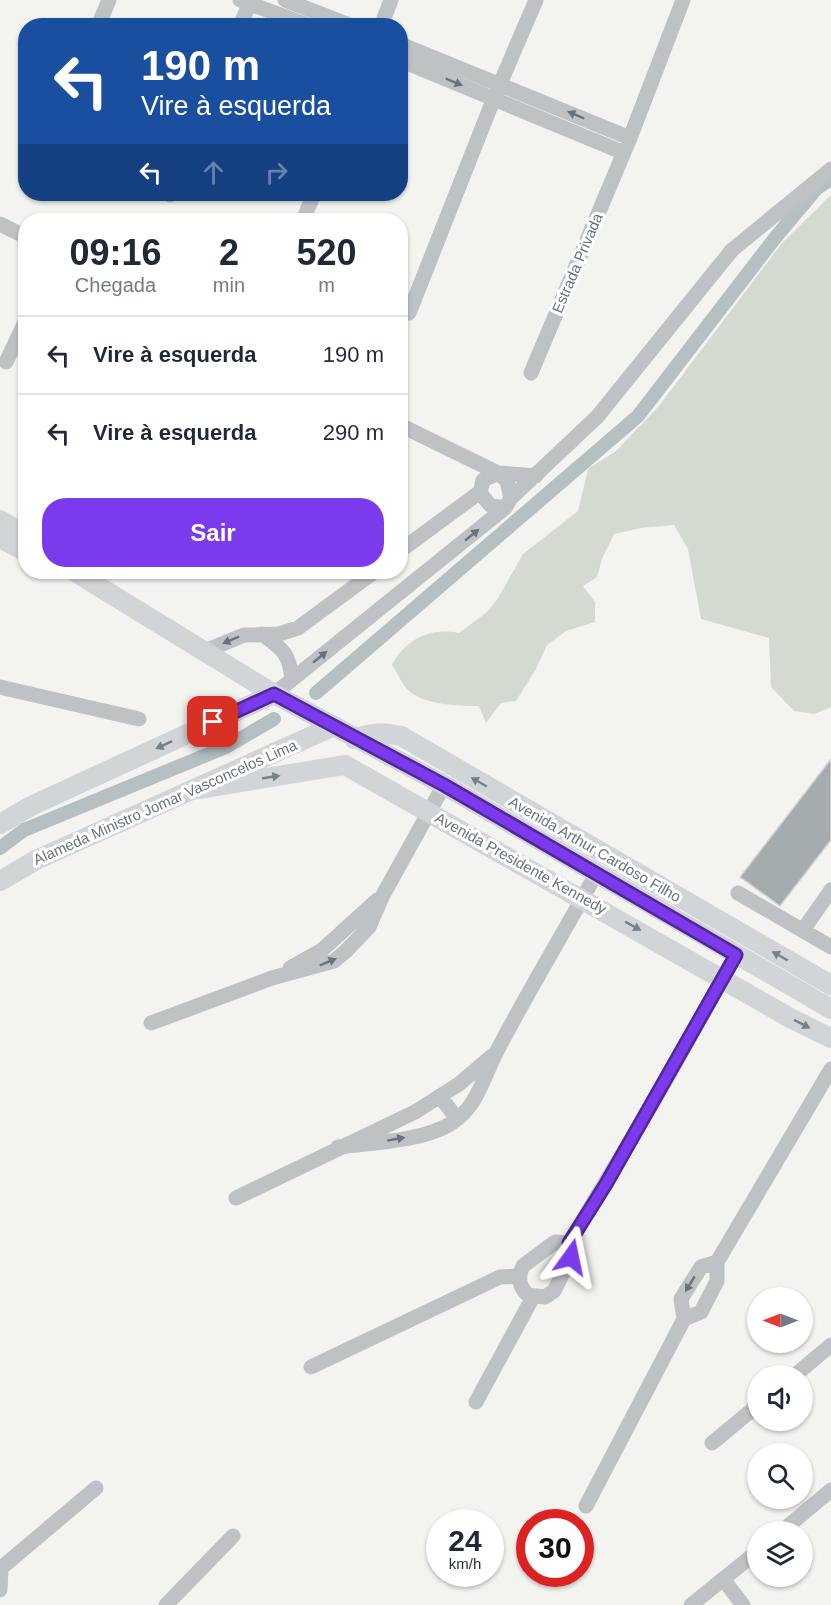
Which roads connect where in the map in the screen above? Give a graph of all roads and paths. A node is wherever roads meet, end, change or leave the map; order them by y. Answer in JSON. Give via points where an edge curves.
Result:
{"nodes":[{"id":1,"x":109,"y":0,"type":"edge"},
{"id":2,"x":285,"y":0,"type":"edge"},
{"id":3,"x":391,"y":0,"type":"edge"},
{"id":4,"x":536,"y":0,"type":"edge"},
{"id":5,"x":683,"y":0,"type":"edge"},
{"id":6,"x":247,"y":1,"type":"edge"},
{"id":7,"x":102,"y":18,"type":"edge"},
{"id":8,"x":242,"y":18,"type":"edge"},
{"id":9,"x":290,"y":18,"type":"edge"},
{"id":10,"x":331,"y":18,"type":"edge"},
{"id":11,"x":384,"y":18,"type":"edge"},
{"id":12,"x":408,"y":47,"type":"edge"},
{"id":13,"x":408,"y":63,"type":"edge"},
{"id":14,"x":501,"y":84,"type":"junction"},
{"id":15,"x":494,"y":98,"type":"junction"},
{"id":16,"x":630,"y":138,"type":"junction"},
{"id":17,"x":622,"y":152,"type":"junction"},
{"id":18,"x":831,"y":169,"type":"edge"},
{"id":19,"x":0,"y":224,"type":"edge"},
{"id":20,"x":18,"y":233,"type":"edge"},
{"id":21,"x":409,"y":313,"type":"dead end"},
{"id":22,"x":18,"y":337,"type":"edge"},
{"id":23,"x":6,"y":362,"type":"dead end"},
{"id":24,"x":531,"y":373,"type":"dead end"},
{"id":25,"x":408,"y":429,"type":"edge"},
{"id":26,"x":473,"y":460,"type":"junction"},
{"id":27,"x":499,"y":473,"type":"junction"},
{"id":28,"x":536,"y":476,"type":"junction"},
{"id":29,"x":482,"y":486,"type":"junction"},
{"id":30,"x":507,"y":505,"type":"junction"},
{"id":31,"x":0,"y":520,"type":"edge"},
{"id":32,"x":18,"y":531,"type":"edge"},
{"id":33,"x":0,"y":538,"type":"edge"},
{"id":34,"x":408,"y":545,"type":"edge"},
{"id":35,"x":18,"y":548,"type":"edge"},
{"id":36,"x":87,"y":579,"type":"edge"},
{"id":37,"x":364,"y":579,"type":"edge"},
{"id":38,"x":262,"y":634,"type":"junction"},
{"id":39,"x":205,"y":651,"type":"junction"},
{"id":40,"x":292,"y":679,"type":"junction"},
{"id":41,"x":0,"y":687,"type":"edge"},
{"id":42,"x":274,"y":694,"type":"junction"},
{"id":43,"x":139,"y":719,"type":"dead end"},
{"id":44,"x":332,"y":727,"type":"junction"},
{"id":45,"x":354,"y":739,"type":"junction"},
{"id":46,"x":444,"y":785,"type":"junction"},
{"id":47,"x":193,"y":789,"type":"junction"},
{"id":48,"x":429,"y":812,"type":"junction"},
{"id":49,"x":0,"y":824,"type":"edge"},
{"id":50,"x":596,"y":873,"type":"junction"},
{"id":51,"x":0,"y":881,"type":"edge"},
{"id":52,"x":831,"y":890,"type":"edge"},
{"id":53,"x":738,"y":893,"type":"dead end"},
{"id":54,"x":583,"y":898,"type":"junction"},
{"id":55,"x":803,"y":930,"type":"junction"},
{"id":56,"x":831,"y":947,"type":"edge"},
{"id":57,"x":736,"y":955,"type":"junction"},
{"id":58,"x":723,"y":978,"type":"junction"},
{"id":59,"x":829,"y":984,"type":"edge"},
{"id":60,"x":824,"y":1005,"type":"edge"},
{"id":61,"x":151,"y":1023,"type":"dead end"},
{"id":62,"x":831,"y":1038,"type":"edge"},
{"id":63,"x":496,"y":1052,"type":"junction"},
{"id":64,"x":831,"y":1069,"type":"edge"},
{"id":65,"x":440,"y":1096,"type":"junction"},
{"id":66,"x":457,"y":1119,"type":"junction"},
{"id":67,"x":338,"y":1147,"type":"junction"},
{"id":68,"x":236,"y":1198,"type":"dead end"},
{"id":69,"x":569,"y":1243,"type":"junction"},
{"id":70,"x":717,"y":1262,"type":"junction"},
{"id":71,"x":519,"y":1276,"type":"junction"},
{"id":72,"x":533,"y":1297,"type":"junction"},
{"id":73,"x":684,"y":1319,"type":"junction"},
{"id":74,"x":831,"y":1345,"type":"edge"},
{"id":75,"x":807,"y":1365,"type":"edge"},
{"id":76,"x":311,"y":1367,"type":"dead end"},
{"id":77,"x":476,"y":1402,"type":"dead end"},
{"id":78,"x":747,"y":1414,"type":"edge"},
{"id":79,"x":712,"y":1443,"type":"dead end"},
{"id":80,"x":96,"y":1488,"type":"dead end"},
{"id":81,"x":831,"y":1490,"type":"edge"},
{"id":82,"x":586,"y":1506,"type":"dead end"},
{"id":83,"x":794,"y":1521,"type":"edge"},
{"id":84,"x":233,"y":1536,"type":"dead end"},
{"id":85,"x":747,"y":1560,"type":"edge"},
{"id":86,"x":0,"y":1569,"type":"edge"},
{"id":87,"x":723,"y":1579,"type":"junction"},
{"id":88,"x":0,"y":1590,"type":"edge"},
{"id":89,"x":165,"y":1605,"type":"edge"},
{"id":90,"x":691,"y":1605,"type":"edge"},
{"id":91,"x":744,"y":1605,"type":"edge"}],
"edges":[{"from":1,"to":7,"type":"street"},
{"from":2,"to":10,"type":"street"},
{"from":3,"to":11,"type":"street"},
{"from":4,"to":14,"type":"street"},
{"from":5,"to":16,"type":"street","name":"Estrada Privada"},
{"from":6,"to":8,"type":"street"},
{"from":6,"to":9,"type":"street"},
{"from":12,"to":14,"type":"street"},
{"from":13,"to":15,"type":"street","one_way":true},
{"from":14,"to":15,"type":"street"},
{"from":16,"to":14,"type":"street","one_way":true},
{"from":15,"to":17,"type":"street"},
{"from":15,"to":21,"type":"street"},
{"from":16,"to":17,"type":"street","name":"Estrada Privada"},
{"from":17,"to":24,"type":"street","name":"Estrada Privada"},
{"from":18,"to":28,"type":"street","via":[[732,250],[597,417]]},
{"from":19,"to":20,"type":"street"},
{"from":22,"to":23,"type":"street"},
{"from":25,"to":26,"type":"street"},
{"from":26,"to":27,"type":"street"},
{"from":26,"to":29,"type":"street"},
{"from":27,"to":28,"type":"street"},
{"from":27,"to":29,"type":"street"},
{"from":27,"to":30,"type":"street","via":[[507,481]]},
{"from":28,"to":30,"type":"street"},
{"from":29,"to":30,"type":"street","via":[[490,505]]},
{"from":29,"to":34,"type":"street"},
{"from":40,"to":30,"type":"street","one_way":true},
{"from":31,"to":32,"type":"main road"},
{"from":33,"to":35,"type":"main road"},
{"from":36,"to":39,"type":"main road","name":"Avenida Presidente Kennedy"},
{"from":37,"to":38,"type":"street","via":[[298,628]]},
{"from":38,"to":39,"type":"street","one_way":true,"via":[[244,635]]},
{"from":38,"to":40,"type":"street","via":[[285,653]]},
{"from":39,"to":42,"type":"main road","name":"Avenida Presidente Kennedy"},
{"from":40,"to":42,"type":"street"},
{"from":41,"to":43,"type":"street"},
{"from":42,"to":44,"type":"main road","name":"Avenida Presidente Kennedy"},
{"from":42,"to":49,"type":"main road","one_way":true},
{"from":44,"to":45,"type":"main road","name":"Avenida Presidente Kennedy"},
{"from":44,"to":47,"type":"main road","name":"Alameda Ministro Jomar Vasconcelos Lima"},
{"from":45,"to":46,"type":"main road","name":"Avenida Presidente Kennedy"},
{"from":59,"to":45,"type":"main road","name":"Avenida Arthur Cardoso Filho","one_way":true,"via":[[401,736],[382,732]]},
{"from":46,"to":48,"type":"street"},
{"from":46,"to":50,"type":"main road","name":"Avenida Presidente Kennedy"},
{"from":47,"to":48,"type":"main road","name":"Avenida Presidente Kennedy","one_way":true,"via":[[345,765]]},
{"from":47,"to":51,"type":"main road","name":"Alameda Ministro Jomar Vasconcelos Lima","via":[[36,860]]},
{"from":48,"to":54,"type":"main road","name":"Avenida Presidente Kennedy"},
{"from":48,"to":61,"type":"street","via":[[369,927],[334,961],[272,978]]},
{"from":50,"to":54,"type":"street"},
{"from":50,"to":57,"type":"main road","name":"Avenida Presidente Kennedy"},
{"from":52,"to":55,"type":"street"},
{"from":53,"to":55,"type":"street"},
{"from":54,"to":58,"type":"main road","name":"Avenida Presidente Kennedy","one_way":true},
{"from":54,"to":63,"type":"street"},
{"from":55,"to":56,"type":"street"},
{"from":57,"to":58,"type":"street"},
{"from":57,"to":60,"type":"main road","name":"Avenida Presidente Kennedy"},
{"from":58,"to":62,"type":"main road","name":"Avenida Presidente Kennedy","one_way":true},
{"from":58,"to":69,"type":"street"},
{"from":59,"to":60,"type":"street"},
{"from":63,"to":65,"type":"street"},
{"from":63,"to":66,"type":"street","via":[[481,1088]]},
{"from":64,"to":70,"type":"street"},
{"from":65,"to":66,"type":"street"},
{"from":65,"to":67,"type":"street","via":[[415,1112]]},
{"from":67,"to":66,"type":"street","one_way":true,"via":[[431,1133]]},
{"from":67,"to":68,"type":"street"},
{"from":69,"to":71,"type":"street","via":[[555,1242],[523,1266]]},
{"from":69,"to":72,"type":"street","via":[[571,1257],[554,1291],[545,1297]]},
{"from":70,"to":73,"type":"street","via":[[717,1281],[701,1312]]},
{"from":70,"to":73,"type":"street","one_way":true,"via":[[700,1267],[681,1299]]},
{"from":71,"to":72,"type":"street","via":[[524,1291]]},
{"from":71,"to":76,"type":"street","via":[[500,1277]]},
{"from":72,"to":77,"type":"street"},
{"from":73,"to":82,"type":"street"},
{"from":74,"to":75,"type":"street"},
{"from":78,"to":79,"type":"street"},
{"from":80,"to":86,"type":"street"},
{"from":81,"to":83,"type":"street"},
{"from":84,"to":89,"type":"street"},
{"from":85,"to":87,"type":"street"},
{"from":86,"to":88,"type":"street"},
{"from":87,"to":90,"type":"street"},
{"from":87,"to":91,"type":"street"}]}
